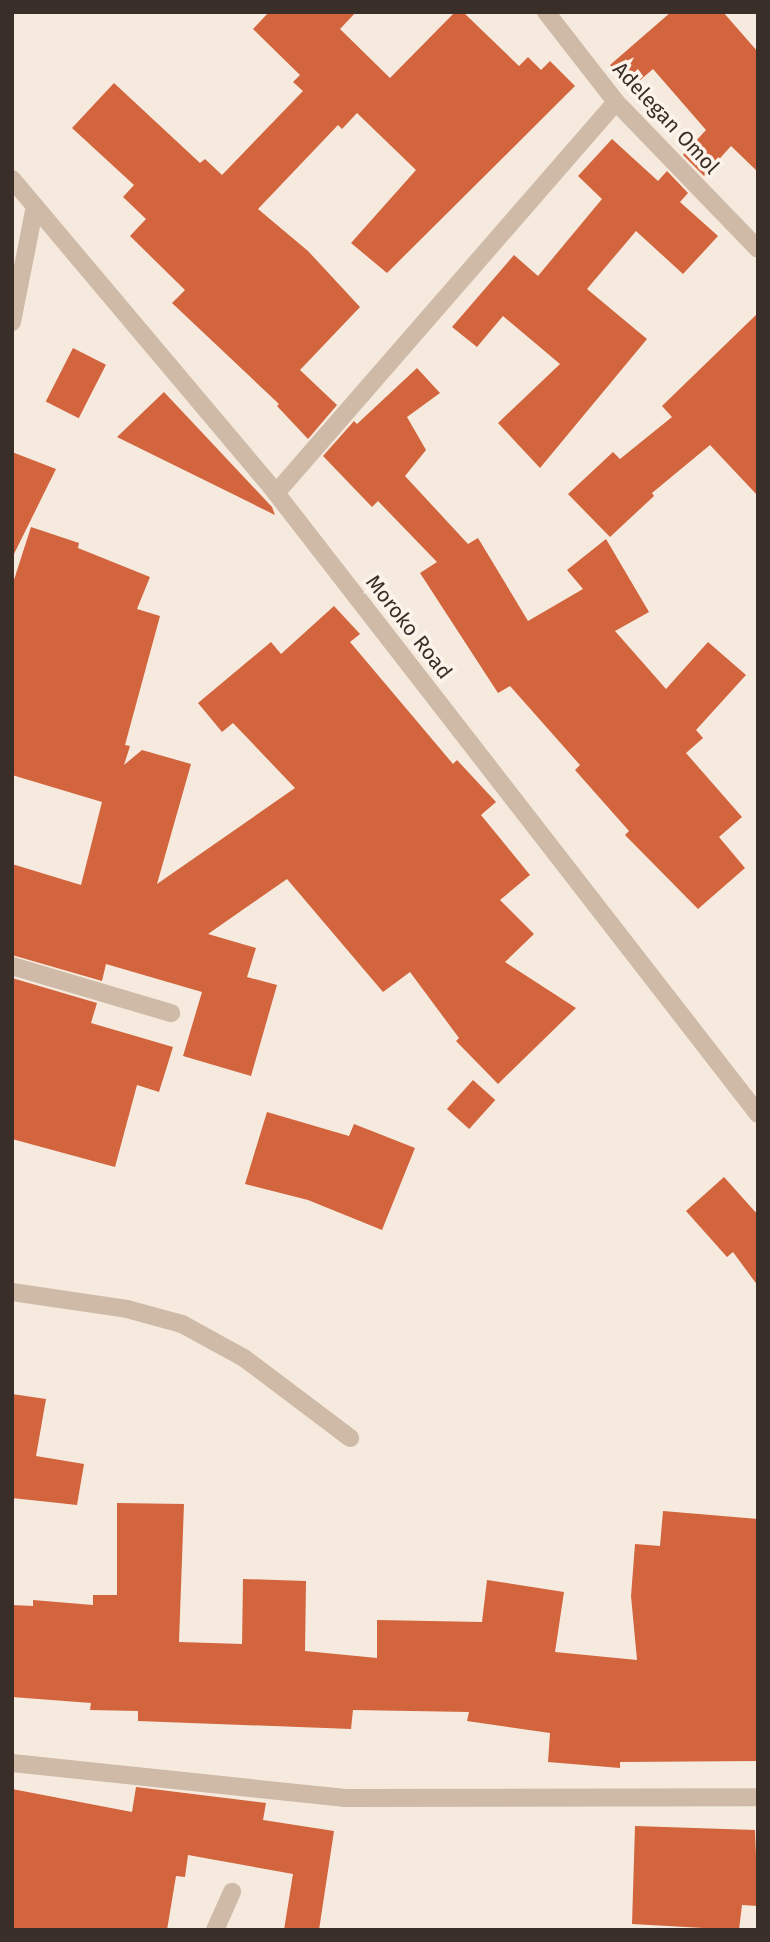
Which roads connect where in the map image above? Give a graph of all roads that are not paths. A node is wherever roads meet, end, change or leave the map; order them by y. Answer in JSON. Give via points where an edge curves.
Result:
{"nodes":[{"id":1,"x":546,"y":12,"type":"edge"},
{"id":2,"x":616,"y":102,"type":"junction"},
{"id":3,"x":12,"y":178,"type":"edge"},
{"id":4,"x":35,"y":205,"type":"junction"},
{"id":5,"x":758,"y":249,"type":"edge"},
{"id":6,"x":12,"y":323,"type":"edge"},
{"id":7,"x":276,"y":493,"type":"junction"},
{"id":8,"x":12,"y":966,"type":"edge"},
{"id":9,"x":171,"y":1013,"type":"dead end"},
{"id":10,"x":758,"y":1114,"type":"edge"},
{"id":11,"x":12,"y":1292,"type":"edge"},
{"id":12,"x":350,"y":1438,"type":"dead end"},
{"id":13,"x":12,"y":1763,"type":"edge"},
{"id":14,"x":758,"y":1797,"type":"edge"},
{"id":15,"x":232,"y":1892,"type":"dead end"},
{"id":16,"x":215,"y":1930,"type":"edge"}],
"edges":[{"from":1,"to":2,"type":"street","name":"Adelegan Omol"},
{"from":2,"to":5,"type":"street","name":"Adelegan Omol"},
{"from":2,"to":7,"type":"street"},
{"from":3,"to":4,"type":"street","name":"Moroko Road"},
{"from":4,"to":6,"type":"street"},
{"from":4,"to":7,"type":"street","name":"Moroko Road"},
{"from":7,"to":10,"type":"street","name":"Moroko Road"},
{"from":8,"to":9,"type":"street"},
{"from":11,"to":12,"type":"street","via":[[127,1309],[182,1324],[244,1358]]},
{"from":13,"to":14,"type":"street","via":[[345,1798]]},
{"from":15,"to":16,"type":"street"}]}
